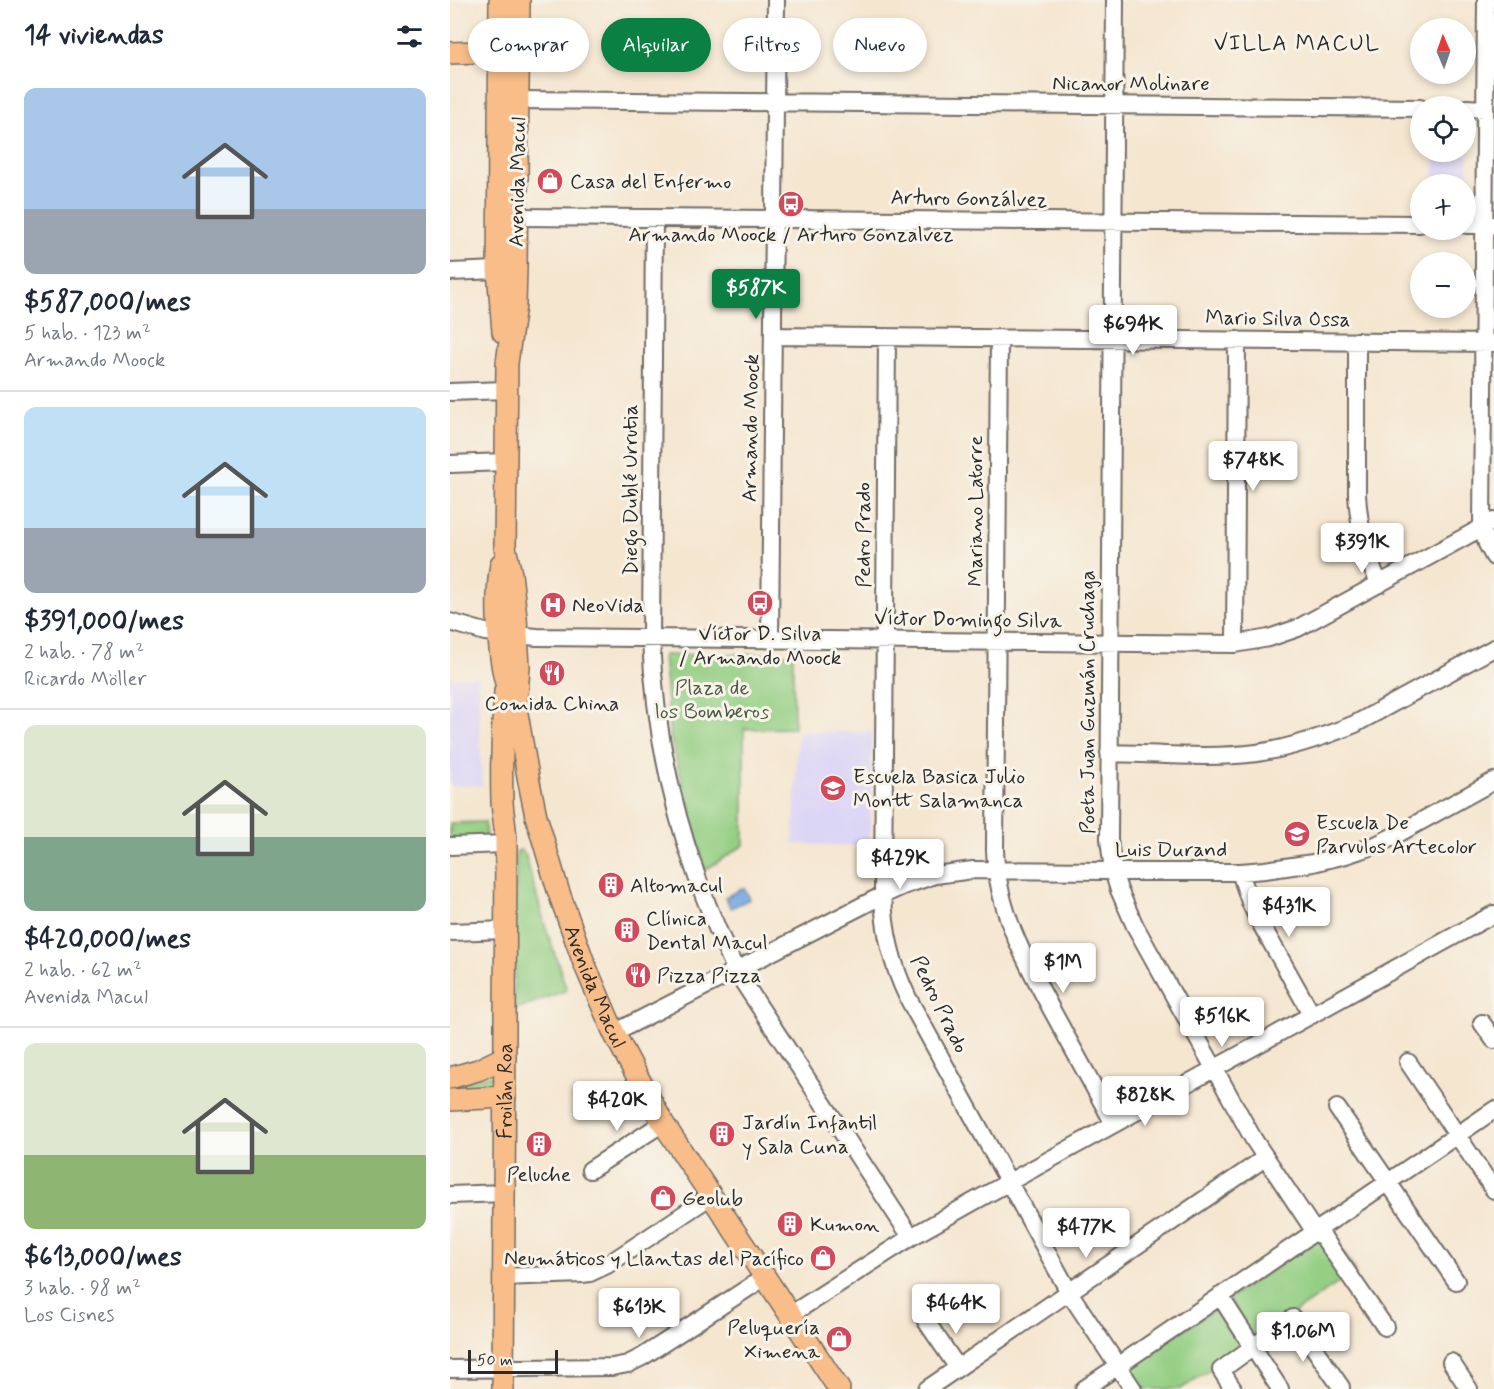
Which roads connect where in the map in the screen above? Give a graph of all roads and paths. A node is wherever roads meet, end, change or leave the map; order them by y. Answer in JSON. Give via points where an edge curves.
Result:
{"nodes":[{"id":1,"x":500,"y":0,"type":"edge"},
{"id":2,"x":519,"y":0,"type":"edge"},
{"id":3,"x":776,"y":0,"type":"edge"},
{"id":4,"x":1114,"y":0,"type":"edge"},
{"id":5,"x":1486,"y":0,"type":"edge"},
{"id":6,"x":503,"y":18,"type":"edge"},
{"id":7,"x":515,"y":18,"type":"edge"},
{"id":8,"x":468,"y":52,"type":"edge"},
{"id":9,"x":450,"y":53,"type":"edge"},
{"id":10,"x":508,"y":72,"type":"edge"},
{"id":11,"x":513,"y":72,"type":"edge"},
{"id":12,"x":518,"y":100,"type":"junction"},
{"id":13,"x":776,"y":102,"type":"junction"},
{"id":14,"x":1114,"y":105,"type":"junction"},
{"id":15,"x":1410,"y":108,"type":"edge"},
{"id":16,"x":1476,"y":108,"type":"edge"},
{"id":17,"x":1485,"y":108,"type":"junction"},
{"id":18,"x":517,"y":217,"type":"junction"},
{"id":19,"x":654,"y":218,"type":"junction"},
{"id":20,"x":774,"y":219,"type":"junction"},
{"id":21,"x":1113,"y":222,"type":"junction"},
{"id":22,"x":1410,"y":224,"type":"edge"},
{"id":23,"x":1489,"y":225,"type":"edge"},
{"id":24,"x":498,"y":270,"type":"junction"},
{"id":25,"x":450,"y":272,"type":"edge"},
{"id":26,"x":773,"y":336,"type":"junction"},
{"id":27,"x":887,"y":337,"type":"junction"},
{"id":28,"x":999,"y":338,"type":"junction"},
{"id":29,"x":1112,"y":339,"type":"junction"},
{"id":30,"x":1237,"y":340,"type":"junction"},
{"id":31,"x":1357,"y":341,"type":"junction"},
{"id":32,"x":1489,"y":343,"type":"edge"},
{"id":33,"x":507,"y":363,"type":"junction"},
{"id":34,"x":506,"y":390,"type":"junction"},
{"id":35,"x":450,"y":392,"type":"edge"},
{"id":36,"x":505,"y":462,"type":"junction"},
{"id":37,"x":450,"y":464,"type":"edge"},
{"id":38,"x":1488,"y":524,"type":"edge"},
{"id":39,"x":1494,"y":557,"type":"edge"},
{"id":40,"x":1380,"y":584,"type":"junction"},
{"id":41,"x":450,"y":622,"type":"edge"},
{"id":42,"x":508,"y":634,"type":"junction"},
{"id":43,"x":651,"y":639,"type":"junction"},
{"id":44,"x":770,"y":640,"type":"junction"},
{"id":45,"x":885,"y":641,"type":"junction"},
{"id":46,"x":997,"y":642,"type":"junction"},
{"id":47,"x":1110,"y":643,"type":"junction"},
{"id":48,"x":1235,"y":644,"type":"junction"},
{"id":49,"x":1494,"y":648,"type":"edge"},
{"id":50,"x":506,"y":684,"type":"junction"},
{"id":51,"x":516,"y":708,"type":"junction"},
{"id":52,"x":1109,"y":753,"type":"junction"},
{"id":53,"x":1494,"y":781,"type":"edge"},
{"id":54,"x":536,"y":816,"type":"junction"},
{"id":55,"x":506,"y":836,"type":"junction"},
{"id":56,"x":450,"y":846,"type":"edge"},
{"id":57,"x":996,"y":869,"type":"junction"},
{"id":58,"x":1113,"y":871,"type":"junction"},
{"id":59,"x":1240,"y":872,"type":"junction"},
{"id":60,"x":883,"y":895,"type":"junction"},
{"id":61,"x":1494,"y":914,"type":"edge"},
{"id":62,"x":506,"y":930,"type":"junction"},
{"id":63,"x":450,"y":932,"type":"edge"},
{"id":64,"x":736,"y":971,"type":"junction"},
{"id":65,"x":1312,"y":1014,"type":"junction"},
{"id":66,"x":1482,"y":1023,"type":"dead end"},
{"id":67,"x":614,"y":1033,"type":"junction"},
{"id":68,"x":1494,"y":1040,"type":"edge"},
{"id":69,"x":505,"y":1058,"type":"junction"},
{"id":70,"x":1408,"y":1062,"type":"dead end"},
{"id":71,"x":1214,"y":1069,"type":"junction"},
{"id":72,"x":450,"y":1078,"type":"edge"},
{"id":73,"x":505,"y":1097,"type":"junction"},
{"id":74,"x":450,"y":1100,"type":"edge"},
{"id":75,"x":1337,"y":1108,"type":"dead end"},
{"id":76,"x":1494,"y":1110,"type":"edge"},
{"id":77,"x":663,"y":1123,"type":"junction"},
{"id":78,"x":1114,"y":1124,"type":"junction"},
{"id":79,"x":1457,"y":1135,"type":"junction"},
{"id":80,"x":1265,"y":1158,"type":"junction"},
{"id":81,"x":590,"y":1170,"type":"dead end"},
{"id":82,"x":1009,"y":1182,"type":"junction"},
{"id":83,"x":1388,"y":1182,"type":"junction"},
{"id":84,"x":1494,"y":1190,"type":"edge"},
{"id":85,"x":504,"y":1192,"type":"junction"},
{"id":86,"x":450,"y":1195,"type":"edge"},
{"id":87,"x":711,"y":1196,"type":"junction"},
{"id":88,"x":1315,"y":1232,"type":"junction"},
{"id":89,"x":911,"y":1238,"type":"junction"},
{"id":90,"x":504,"y":1277,"type":"junction"},
{"id":91,"x":765,"y":1277,"type":"junction"},
{"id":92,"x":1456,"y":1281,"type":"dead end"},
{"id":93,"x":1069,"y":1292,"type":"junction"},
{"id":94,"x":1220,"y":1296,"type":"junction"},
{"id":95,"x":790,"y":1315,"type":"junction"},
{"id":96,"x":926,"y":1321,"type":"dead end"},
{"id":97,"x":1385,"y":1327,"type":"dead end"},
{"id":98,"x":1253,"y":1347,"type":"junction"},
{"id":99,"x":1451,"y":1362,"type":"dead end"},
{"id":100,"x":1118,"y":1366,"type":"junction"},
{"id":101,"x":958,"y":1368,"type":"junction"},
{"id":102,"x":450,"y":1369,"type":"edge"},
{"id":103,"x":503,"y":1379,"type":"edge"},
{"id":104,"x":1341,"y":1387,"type":"dead end"},
{"id":105,"x":839,"y":1389,"type":"edge"},
{"id":106,"x":927,"y":1389,"type":"edge"},
{"id":107,"x":1084,"y":1389,"type":"edge"},
{"id":108,"x":1132,"y":1389,"type":"edge"},
{"id":109,"x":1233,"y":1389,"type":"edge"},
{"id":110,"x":1280,"y":1389,"type":"edge"},
{"id":111,"x":1469,"y":1389,"type":"edge"}],
"edges":[{"from":1,"to":6,"type":"main road","name":"Avenida Macul"},
{"from":2,"to":7,"type":"main road","name":"Avenida Macul"},
{"from":3,"to":13,"type":"street","name":"Armando Moock"},
{"from":4,"to":14,"type":"street","name":"Poeta Juan Guzmán Cruchaga"},
{"from":5,"to":17,"type":"street"},
{"from":8,"to":9,"type":"main road"},
{"from":10,"to":24,"type":"main road","name":"Avenida Macul"},
{"from":11,"to":12,"type":"main road","name":"Avenida Macul"},
{"from":12,"to":13,"type":"street","name":"Nicanor Molinare"},
{"from":12,"to":18,"type":"main road","name":"Avenida Macul"},
{"from":13,"to":14,"type":"street","name":"Nicanor Molinare"},
{"from":13,"to":20,"type":"street","name":"Armando Moock"},
{"from":14,"to":15,"type":"street","name":"Nicanor Molinare"},
{"from":14,"to":21,"type":"street","name":"Poeta Juan Guzmán Cruchaga"},
{"from":16,"to":17,"type":"street"},
{"from":17,"to":23,"type":"street"},
{"from":18,"to":19,"type":"street","name":"Arturo Gonzálvez"},
{"from":18,"to":33,"type":"main road","name":"Avenida Macul","via":[[515,305]]},
{"from":19,"to":20,"type":"street","name":"Arturo Gonzálvez"},
{"from":19,"to":43,"type":"street","name":"Diego Dublé Urrutia"},
{"from":20,"to":21,"type":"street","name":"Arturo Gonzálvez"},
{"from":20,"to":26,"type":"street","name":"Armando Moock"},
{"from":21,"to":22,"type":"street","name":"Arturo Gonzálvez"},
{"from":21,"to":29,"type":"street","name":"Poeta Juan Guzmán Cruchaga"},
{"from":23,"to":32,"type":"street"},
{"from":24,"to":25,"type":"street"},
{"from":24,"to":33,"type":"main road","name":"Avenida Macul"},
{"from":26,"to":27,"type":"street","name":"Mario Silva Ossa"},
{"from":26,"to":44,"type":"street","name":"Armando Moock"},
{"from":27,"to":28,"type":"street","name":"Mario Silva Ossa"},
{"from":27,"to":45,"type":"street","name":"Pedro Prado"},
{"from":28,"to":29,"type":"street","name":"Mario Silva Ossa"},
{"from":28,"to":46,"type":"street","name":"Mariano Latorre"},
{"from":29,"to":30,"type":"street","name":"Mario Silva Ossa"},
{"from":29,"to":47,"type":"street","name":"Poeta Juan Guzmán Cruchaga"},
{"from":30,"to":31,"type":"street","name":"Mario Silva Ossa"},
{"from":30,"to":48,"type":"street"},
{"from":31,"to":32,"type":"street","name":"Mario Silva Ossa"},
{"from":31,"to":40,"type":"street","via":[[1358,514],[1366,552]]},
{"from":32,"to":38,"type":"street"},
{"from":33,"to":34,"type":"main road","name":"Avenida Macul"},
{"from":34,"to":35,"type":"street"},
{"from":34,"to":36,"type":"main road","name":"Avenida Macul"},
{"from":36,"to":37,"type":"street"},
{"from":36,"to":42,"type":"main road","name":"Avenida Macul","via":[[505,547],[513,591]]},
{"from":38,"to":39,"type":"street","via":[[1487,544]]},
{"from":38,"to":40,"type":"street","name":"Víctor Domingo Silva"},
{"from":40,"to":48,"type":"street","name":"Víctor Domingo Silva","via":[[1298,628]]},
{"from":41,"to":42,"type":"street","name":"Víctor Domingo Silva","via":[[478,631]]},
{"from":42,"to":43,"type":"street","name":"Víctor Domingo Silva"},
{"from":42,"to":50,"type":"main road","name":"Avenida Macul"},
{"from":42,"to":51,"type":"main road","name":"Avenida Macul","via":[[519,681]]},
{"from":43,"to":44,"type":"street","name":"Víctor Domingo Silva"},
{"from":43,"to":64,"type":"street","name":"Diego Dublé Urrutia","via":[[654,688],[673,797],[697,878]]},
{"from":44,"to":45,"type":"street","name":"Víctor Domingo Silva"},
{"from":45,"to":46,"type":"street","name":"Víctor Domingo Silva"},
{"from":45,"to":60,"type":"street","name":"Pedro Prado"},
{"from":46,"to":47,"type":"street","name":"Víctor Domingo Silva"},
{"from":46,"to":57,"type":"street","name":"Mariano Latorre"},
{"from":47,"to":48,"type":"street","name":"Víctor Domingo Silva"},
{"from":47,"to":52,"type":"street","name":"Poeta Juan Guzmán Cruchaga"},
{"from":49,"to":52,"type":"street","via":[[1355,724],[1293,746],[1239,755]]},
{"from":50,"to":51,"type":"main road","name":"Avenida Macul"},
{"from":50,"to":55,"type":"main road","name":"Froilán Roa","via":[[502,731]]},
{"from":51,"to":54,"type":"main road","name":"Avenida Macul"},
{"from":52,"to":58,"type":"street","name":"Poeta Juan Guzmán Cruchaga","via":[[1108,838]]},
{"from":53,"to":59,"type":"street","name":"Luis Durand","via":[[1394,836],[1356,852],[1291,867]]},
{"from":54,"to":55,"type":"main road","via":[[518,820]]},
{"from":54,"to":67,"type":"main road","name":"Avenida Macul","via":[[570,927]]},
{"from":55,"to":56,"type":"street"},
{"from":55,"to":62,"type":"main road","name":"Froilán Roa"},
{"from":57,"to":58,"type":"street","name":"Luis Durand"},
{"from":57,"to":60,"type":"street","name":"Luis Durand","via":[[935,875]]},
{"from":57,"to":78,"type":"street","name":"Mariano Latorre","via":[[1009,922],[1023,956]]},
{"from":58,"to":59,"type":"street","name":"Luis Durand"},
{"from":58,"to":71,"type":"street","name":"Poeta Juan Guzmán Cruchaga","via":[[1135,926]]},
{"from":59,"to":65,"type":"street","via":[[1257,917]]},
{"from":60,"to":64,"type":"street","name":"Luis Durand"},
{"from":60,"to":82,"type":"street","name":"Pedro Prado","via":[[891,956],[902,985]]},
{"from":61,"to":65,"type":"street"},
{"from":62,"to":63,"type":"street"},
{"from":62,"to":69,"type":"main road","name":"Froilán Roa"},
{"from":64,"to":67,"type":"street","name":"Luis Durand"},
{"from":64,"to":89,"type":"street","name":"Diego Dublé Urrutia"},
{"from":65,"to":71,"type":"street"},
{"from":66,"to":68,"type":"street"},
{"from":67,"to":77,"type":"main road","name":"Avenida Macul"},
{"from":69,"to":72,"type":"main road"},
{"from":69,"to":73,"type":"main road","name":"Froilán Roa"},
{"from":70,"to":79,"type":"street"},
{"from":71,"to":78,"type":"street"},
{"from":71,"to":80,"type":"street","name":"Poeta Juan Guzmán Cruchaga"},
{"from":73,"to":74,"type":"main road"},
{"from":73,"to":85,"type":"main road","name":"Froilán Roa"},
{"from":75,"to":83,"type":"street"},
{"from":76,"to":79,"type":"street"},
{"from":77,"to":81,"type":"street"},
{"from":77,"to":87,"type":"main road","name":"Avenida Macul"},
{"from":78,"to":82,"type":"street"},
{"from":79,"to":83,"type":"street"},
{"from":79,"to":84,"type":"street"},
{"from":80,"to":88,"type":"street","name":"Poeta Juan Guzmán Cruchaga"},
{"from":80,"to":93,"type":"street"},
{"from":82,"to":89,"type":"street"},
{"from":82,"to":93,"type":"street","name":"Pedro Prado"},
{"from":83,"to":88,"type":"street"},
{"from":83,"to":92,"type":"street"},
{"from":85,"to":86,"type":"street"},
{"from":85,"to":90,"type":"main road","name":"Froilán Roa"},
{"from":87,"to":90,"type":"street","via":[[590,1273]]},
{"from":87,"to":91,"type":"main road","name":"Avenida Macul"},
{"from":88,"to":94,"type":"street"},
{"from":88,"to":97,"type":"street","name":"Poeta Juan Guzmán Cruchaga","via":[[1323,1237]]},
{"from":89,"to":95,"type":"street"},
{"from":90,"to":103,"type":"main road","name":"Froilán Roa"},
{"from":91,"to":95,"type":"main road","name":"Avenida Macul"},
{"from":91,"to":103,"type":"street","via":[[628,1365]]},
{"from":93,"to":100,"type":"street","name":"Pedro Prado"},
{"from":93,"to":101,"type":"street"},
{"from":94,"to":98,"type":"street"},
{"from":94,"to":100,"type":"street"},
{"from":95,"to":105,"type":"main road","name":"Avenida Macul"},
{"from":96,"to":101,"type":"street"},
{"from":98,"to":104,"type":"street","via":[[1293,1318]]},
{"from":98,"to":109,"type":"street","via":[[1221,1370]]},
{"from":98,"to":110,"type":"street"},
{"from":99,"to":111,"type":"street"},
{"from":100,"to":107,"type":"street"},
{"from":100,"to":108,"type":"street","name":"Pedro Prado"},
{"from":101,"to":106,"type":"street"},
{"from":102,"to":103,"type":"street"}]}
